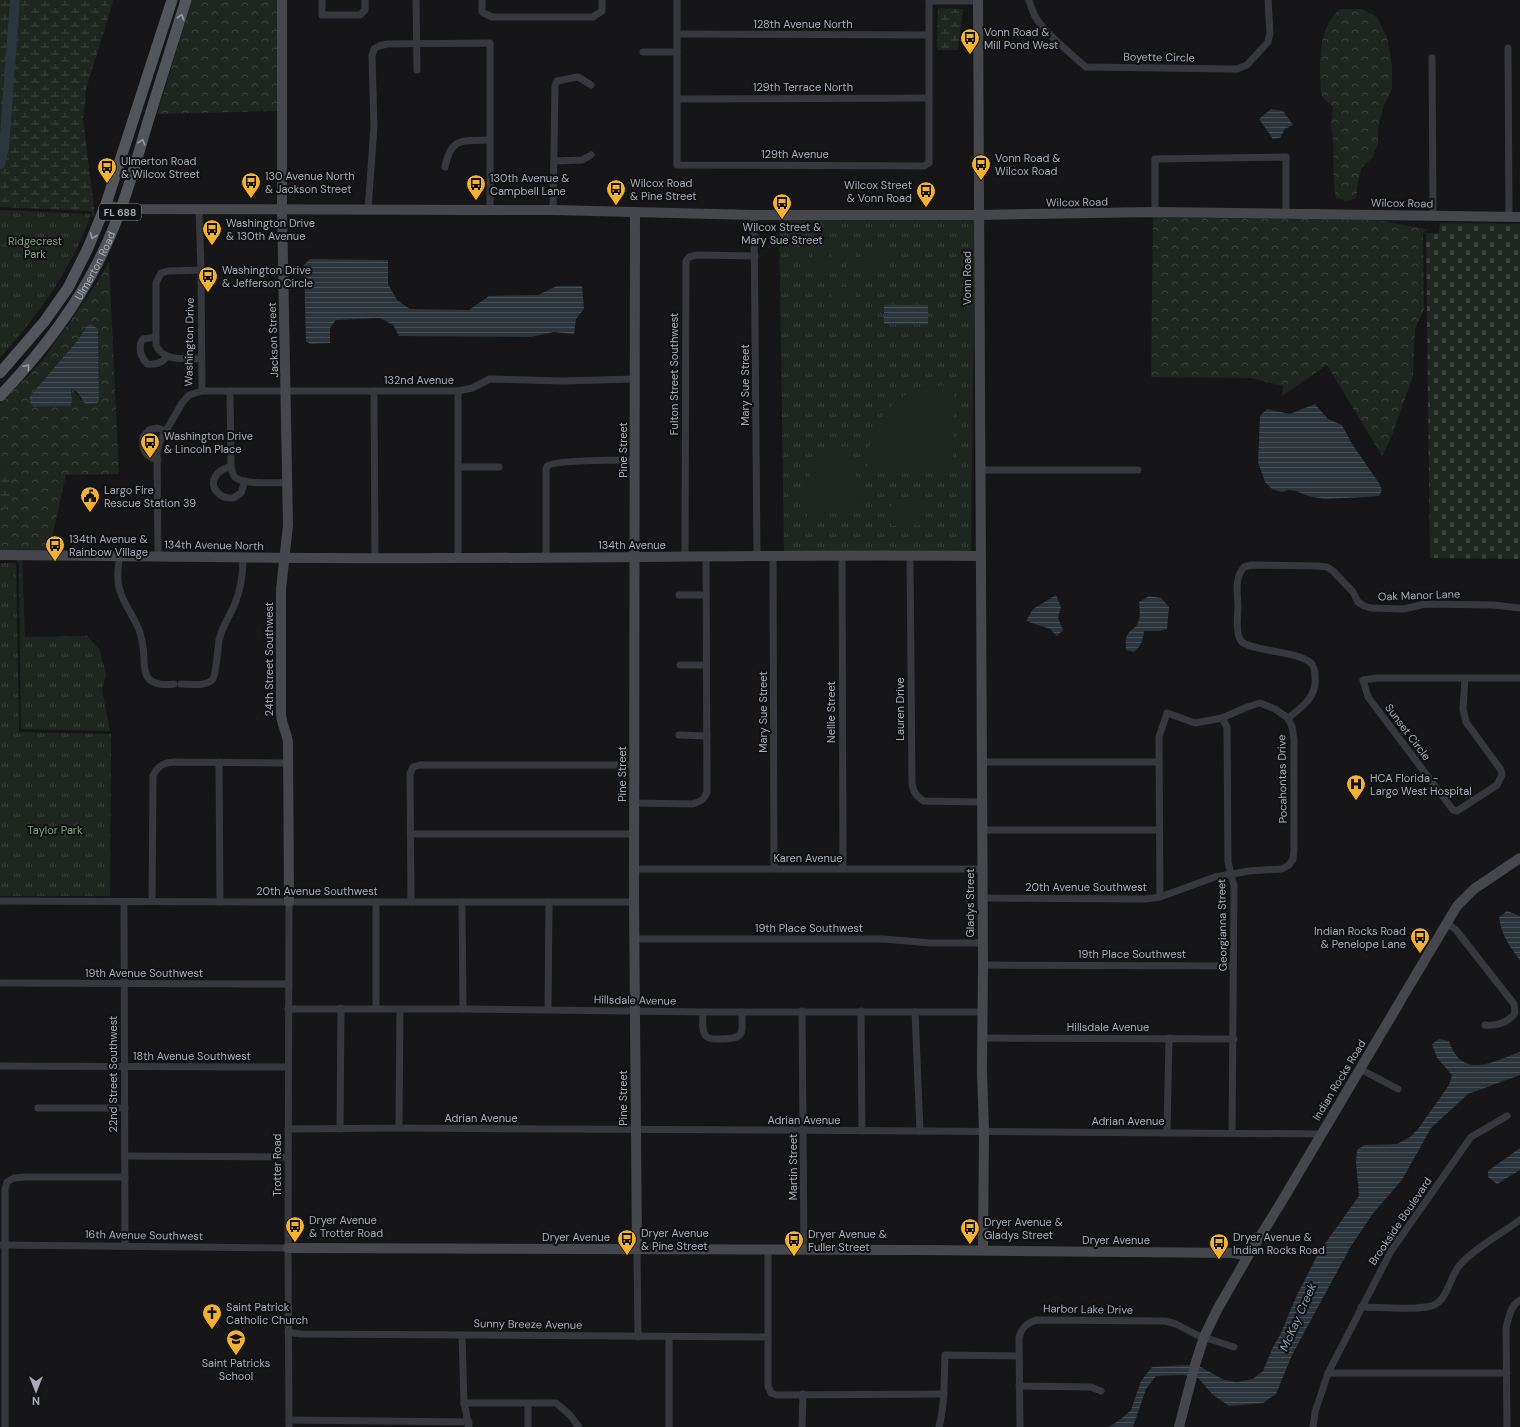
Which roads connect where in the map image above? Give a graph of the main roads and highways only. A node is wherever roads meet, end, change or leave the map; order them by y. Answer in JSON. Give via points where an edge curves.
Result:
{"nodes":[{"id":1,"x":172,"y":0,"type":"edge"},
{"id":2,"x":186,"y":0,"type":"edge"},
{"id":3,"x":165,"y":21,"type":"junction"},
{"id":4,"x":154,"y":103,"type":"junction"},
{"id":5,"x":0,"y":373,"type":"edge"},
{"id":6,"x":0,"y":396,"type":"edge"}],
"edges":[{"from":1,"to":3,"type":"main road","name":"Ulmerton Road","number":"FL 688"},
{"from":4,"to":2,"type":"main road","name":"Ulmerton Road","number":"FL 688","one_way":true},
{"from":3,"to":4,"type":"main road","via":[[169,27],[153,84]]},
{"from":3,"to":5,"type":"main road","name":"Ulmerton Road","number":"FL 688","one_way":true,"via":[[106,204],[88,248],[68,288],[44,322]]},
{"from":6,"to":4,"type":"main road","name":"Ulmerton Road","number":"FL 688","one_way":true,"via":[[43,348],[66,316],[98,262],[121,209]]}]}
